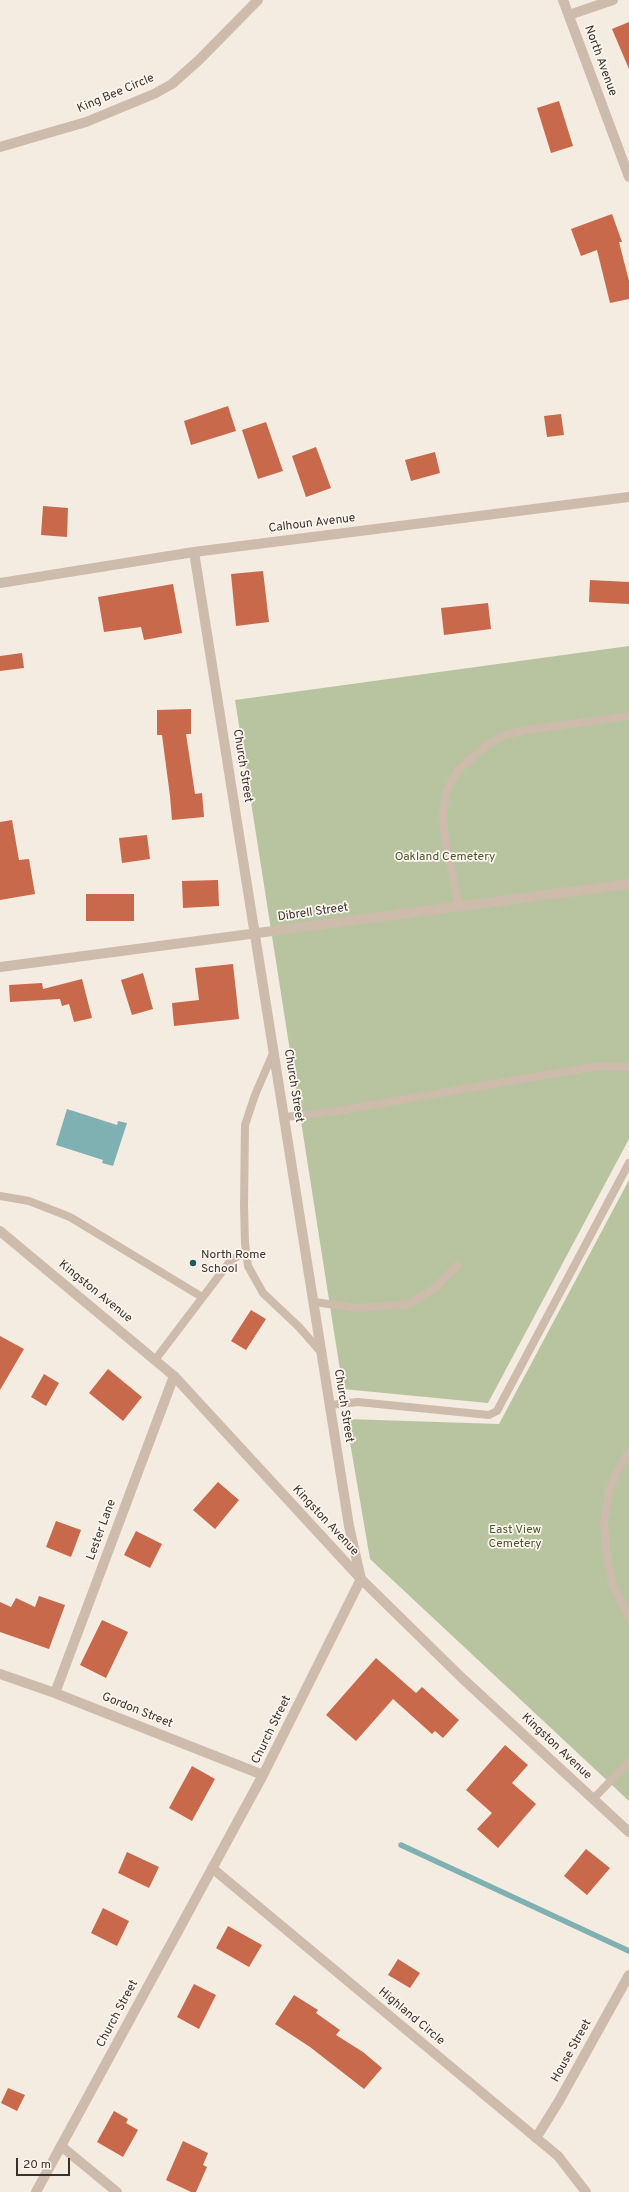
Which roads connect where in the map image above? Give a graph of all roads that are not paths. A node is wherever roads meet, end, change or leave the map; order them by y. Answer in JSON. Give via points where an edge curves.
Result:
{"nodes":[{"id":1,"x":258,"y":0,"type":"edge"},
{"id":2,"x":563,"y":0,"type":"edge"},
{"id":3,"x":613,"y":0,"type":"edge"},
{"id":4,"x":569,"y":15,"type":"junction"},
{"id":5,"x":0,"y":147,"type":"edge"},
{"id":6,"x":629,"y":177,"type":"edge"},
{"id":7,"x":629,"y":497,"type":"edge"},
{"id":8,"x":194,"y":552,"type":"junction"},
{"id":9,"x":0,"y":583,"type":"edge"},
{"id":10,"x":629,"y":716,"type":"edge"},
{"id":11,"x":629,"y":884,"type":"edge"},
{"id":12,"x":459,"y":906,"type":"junction"},
{"id":13,"x":256,"y":934,"type":"junction"},
{"id":14,"x":0,"y":967,"type":"edge"},
{"id":15,"x":274,"y":1051,"type":"junction"},
{"id":16,"x":629,"y":1067,"type":"edge"},
{"id":17,"x":285,"y":1117,"type":"junction"},
{"id":18,"x":629,"y":1163,"type":"edge"},
{"id":19,"x":0,"y":1196,"type":"edge"},
{"id":20,"x":0,"y":1231,"type":"edge"},
{"id":21,"x":246,"y":1252,"type":"junction"},
{"id":22,"x":457,"y":1266,"type":"dead end"},
{"id":23,"x":202,"y":1297,"type":"junction"},
{"id":24,"x":314,"y":1302,"type":"junction"},
{"id":25,"x":322,"y":1353,"type":"junction"},
{"id":26,"x":155,"y":1360,"type":"junction"},
{"id":27,"x":174,"y":1376,"type":"junction"},
{"id":28,"x":330,"y":1405,"type":"junction"},
{"id":29,"x":629,"y":1452,"type":"edge"},
{"id":30,"x":361,"y":1579,"type":"junction"},
{"id":31,"x":629,"y":1617,"type":"edge"},
{"id":32,"x":0,"y":1674,"type":"edge"},
{"id":33,"x":55,"y":1693,"type":"junction"},
{"id":34,"x":629,"y":1762,"type":"edge"},
{"id":35,"x":263,"y":1775,"type":"junction"},
{"id":36,"x":593,"y":1799,"type":"junction"},
{"id":37,"x":629,"y":1832,"type":"edge"},
{"id":38,"x":212,"y":1868,"type":"junction"},
{"id":39,"x":629,"y":1975,"type":"edge"},
{"id":40,"x":536,"y":2138,"type":"junction"},
{"id":41,"x":61,"y":2146,"type":"junction"},
{"id":42,"x":36,"y":2192,"type":"edge"},
{"id":43,"x":117,"y":2192,"type":"edge"},
{"id":44,"x":586,"y":2192,"type":"edge"}],
"edges":[{"from":1,"to":5,"type":"street","name":"King Bee Circle","via":[[172,84],[86,122]]},
{"from":2,"to":4,"type":"street","name":"North Avenue"},
{"from":3,"to":4,"type":"street"},
{"from":4,"to":6,"type":"street","name":"North Avenue"},
{"from":7,"to":8,"type":"street","name":"Calhoun Avenue"},
{"from":8,"to":9,"type":"street","name":"Calhoun Avenue"},
{"from":8,"to":13,"type":"street","name":"Church Street"},
{"from":10,"to":12,"type":"lane","via":[[505,735],[458,770],[447,791],[443,811],[444,832]]},
{"from":11,"to":12,"type":"street","name":"Dibrell Street"},
{"from":12,"to":13,"type":"street","name":"Dibrell Street"},
{"from":13,"to":14,"type":"street","name":"Dibrell Street"},
{"from":13,"to":15,"type":"street","name":"Church Street"},
{"from":15,"to":17,"type":"street","name":"Church Street"},
{"from":15,"to":21,"type":"lane","via":[[254,1095],[245,1125]]},
{"from":16,"to":17,"type":"lane","via":[[598,1066],[331,1112]]},
{"from":17,"to":24,"type":"street","name":"Church Street"},
{"from":18,"to":28,"type":"lane","via":[[497,1411],[489,1415],[358,1402]]},
{"from":19,"to":23,"type":"lane","via":[[29,1201],[70,1217]]},
{"from":20,"to":26,"type":"street","name":"Kingston Avenue"},
{"from":21,"to":23,"type":"lane","via":[[231,1260]]},
{"from":21,"to":25,"type":"lane","via":[[248,1266],[264,1293]]},
{"from":22,"to":24,"type":"lane","via":[[434,1289],[409,1304],[358,1308]]},
{"from":23,"to":26,"type":"lane"},
{"from":24,"to":25,"type":"street","name":"Church Street"},
{"from":25,"to":28,"type":"street","name":"Church Street"},
{"from":26,"to":27,"type":"street","name":"Kingston Avenue"},
{"from":27,"to":30,"type":"street","name":"Kingston Avenue"},
{"from":27,"to":33,"type":"street","name":"Lester Lane"},
{"from":28,"to":30,"type":"street","name":"Church Street","via":[[349,1526]]},
{"from":29,"to":31,"type":"lane","via":[[610,1488],[604,1522],[612,1583]]},
{"from":30,"to":35,"type":"street","name":"Church Street"},
{"from":30,"to":36,"type":"street","name":"Kingston Avenue","via":[[462,1678]]},
{"from":32,"to":33,"type":"street","name":"Gordon Street"},
{"from":33,"to":35,"type":"street","name":"Gordon Street"},
{"from":34,"to":36,"type":"lane"},
{"from":35,"to":38,"type":"street","name":"Church Street"},
{"from":36,"to":37,"type":"street","name":"Kingston Avenue"},
{"from":38,"to":40,"type":"street","name":"Highland Circle"},
{"from":38,"to":41,"type":"street","name":"Church Street"},
{"from":39,"to":40,"type":"street","name":"House Street"},
{"from":40,"to":44,"type":"street","name":"Highland Circle","via":[[558,2156]]},
{"from":41,"to":42,"type":"street","name":"Church Street"},
{"from":41,"to":43,"type":"street"}]}
